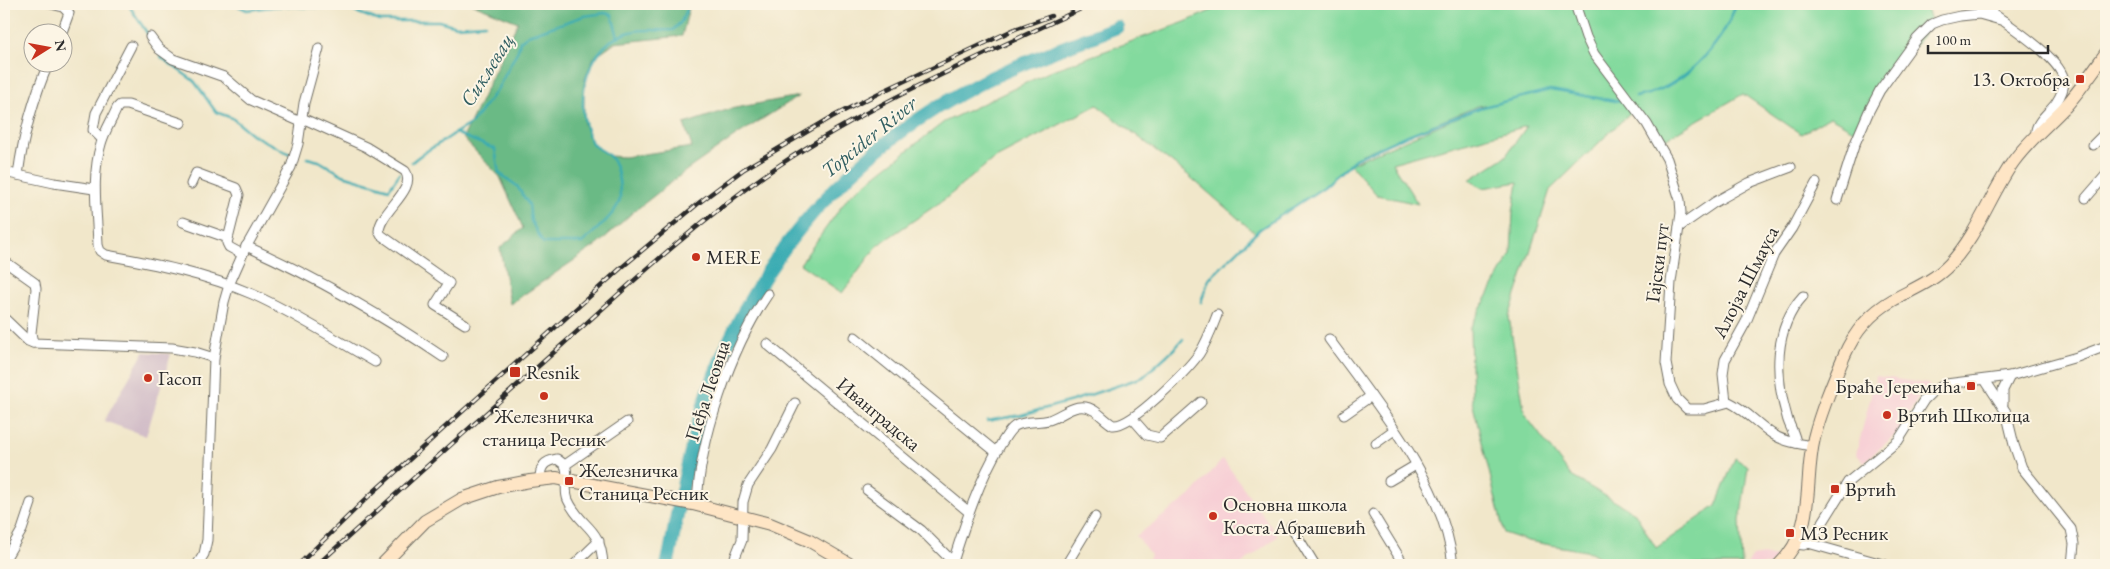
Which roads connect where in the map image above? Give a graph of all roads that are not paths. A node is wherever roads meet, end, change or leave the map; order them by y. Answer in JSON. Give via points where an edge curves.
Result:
{"nodes":[{"id":1,"x":51,"y":4,"type":"edge"},
{"id":2,"x":1575,"y":4,"type":"edge"},
{"id":3,"x":1980,"y":4,"type":"edge"},
{"id":4,"x":2004,"y":21,"type":"junction"},
{"id":5,"x":66,"y":22,"type":"edge"},
{"id":6,"x":150,"y":37,"type":"dead end"},
{"id":7,"x":131,"y":46,"type":"dead end"},
{"id":8,"x":319,"y":48,"type":"dead end"},
{"id":9,"x":2106,"y":53,"type":"edge"},
{"id":10,"x":45,"y":72,"type":"edge"},
{"id":11,"x":301,"y":120,"type":"junction"},
{"id":12,"x":181,"y":123,"type":"dead end"},
{"id":13,"x":2106,"y":132,"type":"edge"},
{"id":14,"x":2036,"y":134,"type":"junction"},
{"id":15,"x":102,"y":139,"type":"junction"},
{"id":16,"x":2093,"y":145,"type":"dead end"},
{"id":17,"x":1790,"y":168,"type":"dead end"},
{"id":18,"x":4,"y":172,"type":"edge"},
{"id":19,"x":18,"y":175,"type":"junction"},
{"id":20,"x":2106,"y":175,"type":"edge"},
{"id":21,"x":1816,"y":183,"type":"dead end"},
{"id":22,"x":191,"y":184,"type":"dead end"},
{"id":23,"x":94,"y":189,"type":"junction"},
{"id":24,"x":2086,"y":198,"type":"dead end"},
{"id":25,"x":1836,"y":200,"type":"dead end"},
{"id":26,"x":183,"y":222,"type":"dead end"},
{"id":27,"x":1680,"y":227,"type":"junction"},
{"id":28,"x":228,"y":238,"type":"junction"},
{"id":29,"x":244,"y":250,"type":"junction"},
{"id":30,"x":4,"y":261,"type":"edge"},
{"id":31,"x":229,"y":285,"type":"junction"},
{"id":32,"x":768,"y":294,"type":"dead end"},
{"id":33,"x":1803,"y":296,"type":"dead end"},
{"id":34,"x":1217,"y":315,"type":"dead end"},
{"id":35,"x":4,"y":318,"type":"edge"},
{"id":36,"x":465,"y":324,"type":"dead end"},
{"id":37,"x":855,"y":337,"type":"dead end"},
{"id":38,"x":1329,"y":339,"type":"dead end"},
{"id":39,"x":33,"y":343,"type":"junction"},
{"id":40,"x":767,"y":344,"type":"dead end"},
{"id":41,"x":2106,"y":346,"type":"edge"},
{"id":42,"x":443,"y":357,"type":"dead end"},
{"id":43,"x":214,"y":358,"type":"junction"},
{"id":44,"x":375,"y":362,"type":"dead end"},
{"id":45,"x":2010,"y":376,"type":"junction"},
{"id":46,"x":1985,"y":380,"type":"junction"},
{"id":47,"x":1371,"y":396,"type":"junction"},
{"id":48,"x":1201,"y":402,"type":"dead end"},
{"id":49,"x":1726,"y":402,"type":"junction"},
{"id":50,"x":795,"y":403,"type":"dead end"},
{"id":51,"x":2003,"y":405,"type":"junction"},
{"id":52,"x":1344,"y":415,"type":"dead end"},
{"id":53,"x":1132,"y":419,"type":"junction"},
{"id":54,"x":627,"y":422,"type":"dead end"},
{"id":55,"x":1394,"y":430,"type":"junction"},
{"id":56,"x":1376,"y":443,"type":"dead end"},
{"id":57,"x":1796,"y":443,"type":"junction"},
{"id":58,"x":1813,"y":446,"type":"junction"},
{"id":59,"x":996,"y":452,"type":"junction"},
{"id":60,"x":1416,"y":464,"type":"junction"},
{"id":61,"x":565,"y":465,"type":"junction"},
{"id":62,"x":540,"y":479,"type":"junction"},
{"id":63,"x":567,"y":479,"type":"junction"},
{"id":64,"x":1389,"y":481,"type":"dead end"},
{"id":65,"x":867,"y":490,"type":"dead end"},
{"id":66,"x":32,"y":503,"type":"dead end"},
{"id":67,"x":695,"y":505,"type":"junction"},
{"id":68,"x":969,"y":512,"type":"junction"},
{"id":69,"x":1373,"y":514,"type":"dead end"},
{"id":70,"x":742,"y":517,"type":"junction"},
{"id":71,"x":1095,"y":517,"type":"dead end"},
{"id":72,"x":1291,"y":526,"type":"dead end"},
{"id":73,"x":599,"y":541,"type":"junction"},
{"id":74,"x":1802,"y":544,"type":"junction"},
{"id":75,"x":4,"y":561,"type":"edge"},
{"id":76,"x":953,"y":563,"type":"edge"},
{"id":77,"x":197,"y":565,"type":"edge"},
{"id":78,"x":382,"y":565,"type":"edge"},
{"id":79,"x":574,"y":565,"type":"edge"},
{"id":80,"x":603,"y":565,"type":"edge"},
{"id":81,"x":732,"y":565,"type":"edge"},
{"id":82,"x":851,"y":565,"type":"edge"},
{"id":83,"x":1066,"y":565,"type":"edge"},
{"id":84,"x":1315,"y":565,"type":"edge"},
{"id":85,"x":1404,"y":565,"type":"edge"},
{"id":86,"x":1454,"y":565,"type":"edge"},
{"id":87,"x":1779,"y":565,"type":"edge"},
{"id":88,"x":1886,"y":565,"type":"edge"},
{"id":89,"x":2072,"y":565,"type":"edge"}],
"edges":[{"from":1,"to":5,"type":"street","via":[[63,7],[69,14]]},
{"from":2,"to":27,"type":"street","name":"Гајски пут","via":[[1594,54],[1647,124],[1667,159],[1680,200]]},
{"from":3,"to":4,"type":"street"},
{"from":4,"to":14,"type":"street","via":[[2054,63],[2064,80],[2058,101],[2037,126]]},
{"from":4,"to":25,"type":"street","via":[[1979,14],[1960,16],[1937,22],[1917,39],[1876,97],[1854,146]]},
{"from":6,"to":11,"type":"street","via":[[173,60],[224,77],[251,100]]},
{"from":7,"to":15,"type":"street","via":[[93,122],[94,130]]},
{"from":8,"to":11,"type":"street"},
{"from":9,"to":14,"type":"street","via":[[2066,105]]},
{"from":10,"to":19,"type":"street","via":[[32,106]]},
{"from":11,"to":29,"type":"street","via":[[291,167]]},
{"from":11,"to":36,"type":"street","via":[[366,147],[408,174],[408,184],[382,220],[379,231],[449,283],[435,305]]},
{"from":12,"to":15,"type":"street","via":[[124,104],[117,108]]},
{"from":13,"to":16,"type":"street"},
{"from":14,"to":58,"type":"street","via":[[2012,164],[1974,234],[1950,265],[1935,278],[1879,310],[1855,335],[1822,412]]},
{"from":15,"to":23,"type":"street"},
{"from":17,"to":27,"type":"street","via":[[1749,183]]},
{"from":18,"to":19,"type":"street"},
{"from":19,"to":23,"type":"street"},
{"from":20,"to":24,"type":"street"},
{"from":21,"to":49,"type":"street","name":"Алојза Шмауса","via":[[1774,254],[1746,322],[1725,360]]},
{"from":22,"to":28,"type":"street","via":[[196,173],[236,188],[238,194]]},
{"from":23,"to":31,"type":"street","via":[[100,251]]},
{"from":26,"to":28,"type":"street"},
{"from":27,"to":49,"type":"street","name":"Гајски пут","via":[[1672,262],[1666,354],[1670,384],[1679,402],[1687,409],[1704,409]]},
{"from":28,"to":29,"type":"street","via":[[229,248]]},
{"from":29,"to":31,"type":"street"},
{"from":29,"to":42,"type":"street","via":[[292,266],[335,289]]},
{"from":30,"to":39,"type":"street","via":[[35,283]]},
{"from":31,"to":43,"type":"street"},
{"from":31,"to":44,"type":"street","via":[[293,313]]},
{"from":32,"to":67,"type":"street","name":"Пеђа Леовца","via":[[738,345],[718,402]]},
{"from":33,"to":57,"type":"street","via":[[1789,314],[1779,358],[1785,409]]},
{"from":34,"to":53,"type":"street","via":[[1205,344],[1193,361]]},
{"from":35,"to":39,"type":"street"},
{"from":37,"to":59,"type":"street"},
{"from":38,"to":47,"type":"street"},
{"from":39,"to":43,"type":"street","via":[[172,348]]},
{"from":40,"to":68,"type":"street","name":"Иванградска"},
{"from":41,"to":45,"type":"street"},
{"from":43,"to":77,"type":"street","via":[[208,534],[204,554]]},
{"from":45,"to":46,"type":"street"},
{"from":45,"to":51,"type":"street","via":[[2003,390]]},
{"from":46,"to":51,"type":"street"},
{"from":46,"to":74,"type":"street","via":[[1946,384],[1933,391],[1898,440],[1848,482]]},
{"from":47,"to":52,"type":"street"},
{"from":47,"to":55,"type":"street"},
{"from":48,"to":53,"type":"street","via":[[1160,438],[1147,435]]},
{"from":49,"to":57,"type":"street","via":[[1738,407],[1774,435]]},
{"from":50,"to":70,"type":"street","via":[[772,449],[748,485]]},
{"from":51,"to":89,"type":"street","via":[[2019,463],[2071,529],[2074,544]]},
{"from":53,"to":59,"type":"street","via":[[1113,425],[1091,409],[1077,407],[1049,420],[1014,426]]},
{"from":54,"to":61,"type":"street"},
{"from":55,"to":56,"type":"street"},
{"from":55,"to":60,"type":"street"},
{"from":57,"to":58,"type":"street"},
{"from":58,"to":74,"type":"street"},
{"from":59,"to":68,"type":"street"},
{"from":60,"to":64,"type":"street"},
{"from":60,"to":86,"type":"street","via":[[1449,540]]},
{"from":61,"to":62,"type":"street","via":[[557,459],[547,462],[541,469]]},
{"from":61,"to":63,"type":"street"},
{"from":62,"to":63,"type":"street"},
{"from":62,"to":78,"type":"street","via":[[483,491],[456,502],[420,526]]},
{"from":63,"to":67,"type":"street"},
{"from":63,"to":73,"type":"street","via":[[566,490],[572,508]]},
{"from":65,"to":76,"type":"street","via":[[921,530]]},
{"from":66,"to":75,"type":"street","via":[[22,530]]},
{"from":67,"to":70,"type":"street"},
{"from":68,"to":76,"type":"street"},
{"from":69,"to":85,"type":"street"},
{"from":70,"to":81,"type":"street","via":[[742,540]]},
{"from":70,"to":82,"type":"street","via":[[791,532]]},
{"from":71,"to":83,"type":"street"},
{"from":72,"to":84,"type":"street"},
{"from":73,"to":79,"type":"street"},
{"from":73,"to":80,"type":"street"},
{"from":74,"to":87,"type":"street"},
{"from":74,"to":88,"type":"street"}]}
